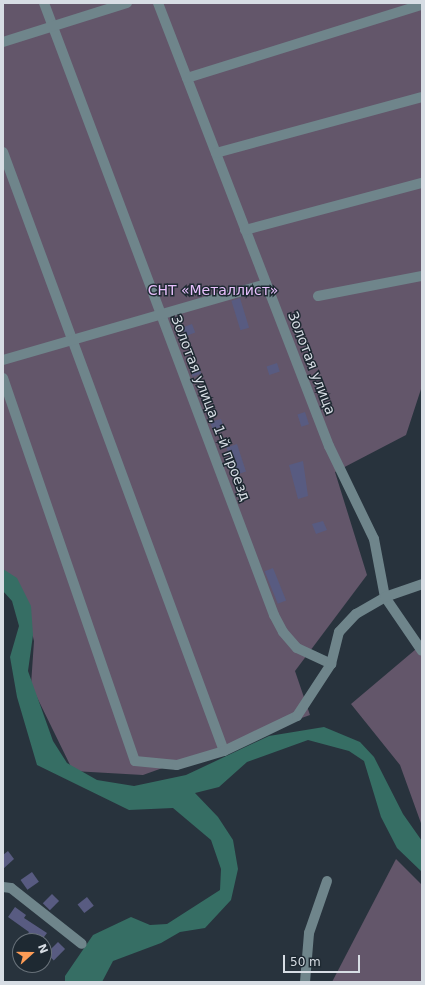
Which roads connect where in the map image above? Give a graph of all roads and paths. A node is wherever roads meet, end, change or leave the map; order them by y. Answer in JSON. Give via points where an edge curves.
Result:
{"nodes":[{"id":1,"x":44,"y":3,"type":"edge"},
{"id":2,"x":127,"y":3,"type":"edge"},
{"id":3,"x":158,"y":3,"type":"edge"},
{"id":4,"x":422,"y":5,"type":"edge"},
{"id":5,"x":53,"y":27,"type":"junction"},
{"id":6,"x":3,"y":42,"type":"edge"},
{"id":7,"x":187,"y":78,"type":"junction"},
{"id":8,"x":422,"y":98,"type":"edge"},
{"id":9,"x":3,"y":152,"type":"edge"},
{"id":10,"x":216,"y":153,"type":"junction"},
{"id":11,"x":422,"y":183,"type":"edge"},
{"id":12,"x":245,"y":230,"type":"junction"},
{"id":13,"x":421,"y":275,"type":"edge"},
{"id":14,"x":266,"y":284,"type":"junction"},
{"id":15,"x":318,"y":296,"type":"dead end"},
{"id":16,"x":161,"y":315,"type":"junction"},
{"id":17,"x":72,"y":342,"type":"junction"},
{"id":18,"x":3,"y":360,"type":"edge"},
{"id":19,"x":3,"y":378,"type":"edge"},
{"id":20,"x":422,"y":584,"type":"edge"},
{"id":21,"x":385,"y":597,"type":"junction"},
{"id":22,"x":422,"y":651,"type":"edge"},
{"id":23,"x":331,"y":664,"type":"junction"},
{"id":24,"x":224,"y":751,"type":"junction"},
{"id":25,"x":327,"y":881,"type":"dead end"},
{"id":26,"x":3,"y":887,"type":"edge"},
{"id":27,"x":82,"y":944,"type":"dead end"},
{"id":28,"x":305,"y":982,"type":"edge"}],
"edges":[{"from":1,"to":5,"type":"street","name":"Золотая улица, 1-й проезд"},
{"from":2,"to":5,"type":"street"},
{"from":3,"to":7,"type":"street","name":"Золотая улица"},
{"from":4,"to":7,"type":"street"},
{"from":5,"to":6,"type":"street"},
{"from":5,"to":16,"type":"street","name":"Золотая улица, 1-й проезд"},
{"from":7,"to":10,"type":"street","name":"Золотая улица"},
{"from":8,"to":10,"type":"street"},
{"from":9,"to":17,"type":"street"},
{"from":10,"to":12,"type":"street","name":"Золотая улица"},
{"from":11,"to":12,"type":"street"},
{"from":12,"to":14,"type":"street","name":"Золотая улица"},
{"from":13,"to":15,"type":"street"},
{"from":14,"to":16,"type":"street"},
{"from":14,"to":21,"type":"street","name":"Золотая улица","via":[[329,446],[374,539]]},
{"from":16,"to":17,"type":"street"},
{"from":16,"to":23,"type":"street","name":"Золотая улица, 1-й проезд","via":[[282,632],[305,654]]},
{"from":17,"to":18,"type":"street"},
{"from":17,"to":24,"type":"street"},
{"from":19,"to":24,"type":"street","via":[[135,761],[177,765]]},
{"from":20,"to":21,"type":"street"},
{"from":21,"to":22,"type":"street"},
{"from":21,"to":23,"type":"street","via":[[356,614],[339,632]]},
{"from":23,"to":24,"type":"street","via":[[297,716]]},
{"from":25,"to":28,"type":"street","via":[[309,933]]},
{"from":26,"to":27,"type":"street","via":[[11,888]]}]}
